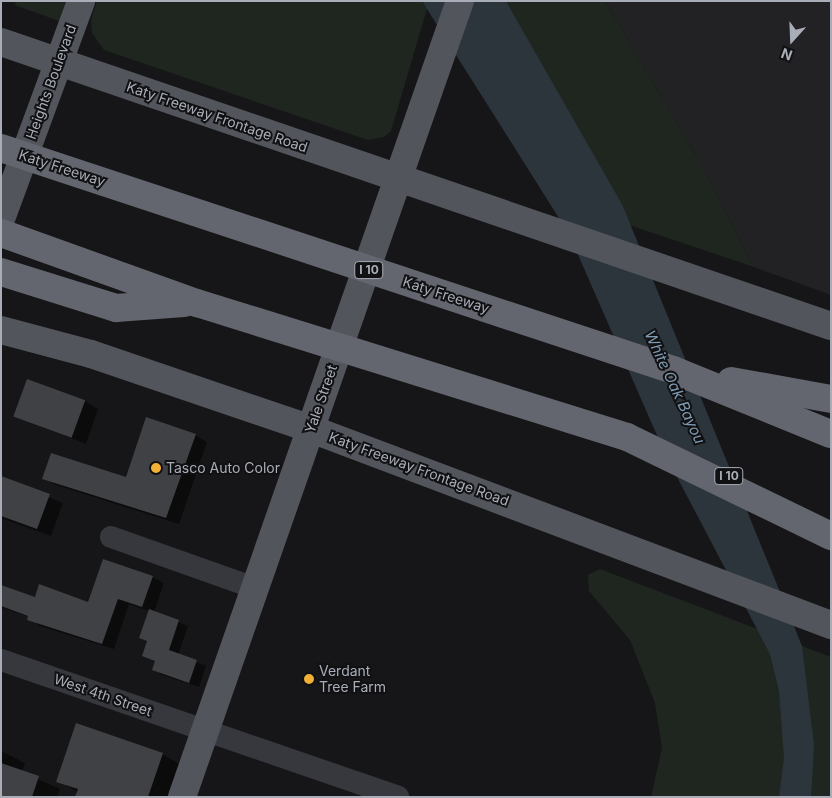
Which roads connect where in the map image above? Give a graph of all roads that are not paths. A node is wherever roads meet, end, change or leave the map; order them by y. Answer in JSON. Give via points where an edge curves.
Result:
{"nodes":[{"id":1,"x":81,"y":1,"type":"edge"},
{"id":2,"x":460,"y":1,"type":"edge"},
{"id":3,"x":1,"y":42,"type":"edge"},
{"id":4,"x":58,"y":64,"type":"junction"},
{"id":5,"x":1,"y":137,"type":"edge"},
{"id":6,"x":1,"y":148,"type":"edge"},
{"id":7,"x":66,"y":170,"type":"junction"},
{"id":8,"x":396,"y":178,"type":"junction"},
{"id":9,"x":1,"y":219,"type":"edge"},
{"id":10,"x":1,"y":234,"type":"edge"},
{"id":11,"x":1,"y":272,"type":"edge"},
{"id":12,"x":197,"y":302,"type":"junction"},
{"id":13,"x":831,"y":326,"type":"edge"},
{"id":14,"x":1,"y":330,"type":"edge"},
{"id":15,"x":673,"y":370,"type":"junction"},
{"id":16,"x":831,"y":399,"type":"edge"},
{"id":17,"x":311,"y":429,"type":"junction"},
{"id":18,"x":831,"y":434,"type":"edge"},
{"id":19,"x":627,"y":437,"type":"junction"},
{"id":20,"x":831,"y":515,"type":"edge"},
{"id":21,"x":831,"y":536,"type":"edge"},
{"id":22,"x":111,"y":537,"type":"dead end"},
{"id":23,"x":255,"y":588,"type":"junction"},
{"id":24,"x":831,"y":625,"type":"edge"},
{"id":25,"x":1,"y":660,"type":"edge"},
{"id":26,"x":205,"y":730,"type":"junction"},
{"id":27,"x":182,"y":797,"type":"edge"},
{"id":28,"x":398,"y":797,"type":"edge"}],
"edges":[{"from":1,"to":4,"type":"main road","name":"Heights Boulevard"},
{"from":2,"to":8,"type":"main road","name":"Yale Street"},
{"from":3,"to":4,"type":"main road","name":"Katy Freeway Frontage Road"},
{"from":4,"to":8,"type":"main road","name":"Katy Freeway Frontage Road"},
{"from":4,"to":9,"type":"main road","name":"Heights Boulevard"},
{"from":5,"to":7,"type":"highway","bridge":true},
{"from":6,"to":7,"type":"highway","name":"Katy Freeway","number":"I 10","bridge":true},
{"from":7,"to":15,"type":"highway","name":"Katy Freeway","number":"I 10","bridge":true},
{"from":8,"to":13,"type":"main road","name":"Katy Freeway Frontage Road"},
{"from":8,"to":17,"type":"main road","name":"Yale Street"},
{"from":10,"to":12,"type":"highway","number":"I 10"},
{"from":11,"to":12,"type":"highway","via":[[116,308]]},
{"from":12,"to":19,"type":"highway","number":"I 10","bridge":true},
{"from":14,"to":17,"type":"main road","name":"Katy Freeway Frontage Road","via":[[91,354]]},
{"from":15,"to":16,"type":"highway"},
{"from":15,"to":18,"type":"highway","name":"Katy Freeway","number":"I 10"},
{"from":17,"to":23,"type":"main road","name":"Yale Street"},
{"from":17,"to":24,"type":"main road","name":"Katy Freeway Frontage Road"},
{"from":19,"to":20,"type":"highway","number":"I 10"},
{"from":19,"to":21,"type":"highway"},
{"from":22,"to":23,"type":"street"},
{"from":23,"to":26,"type":"main road","name":"Yale Street"},
{"from":25,"to":26,"type":"street","name":"West 4th Street"},
{"from":26,"to":27,"type":"main road","name":"Yale Street"},
{"from":26,"to":28,"type":"street","name":"West 4th Street"}]}
